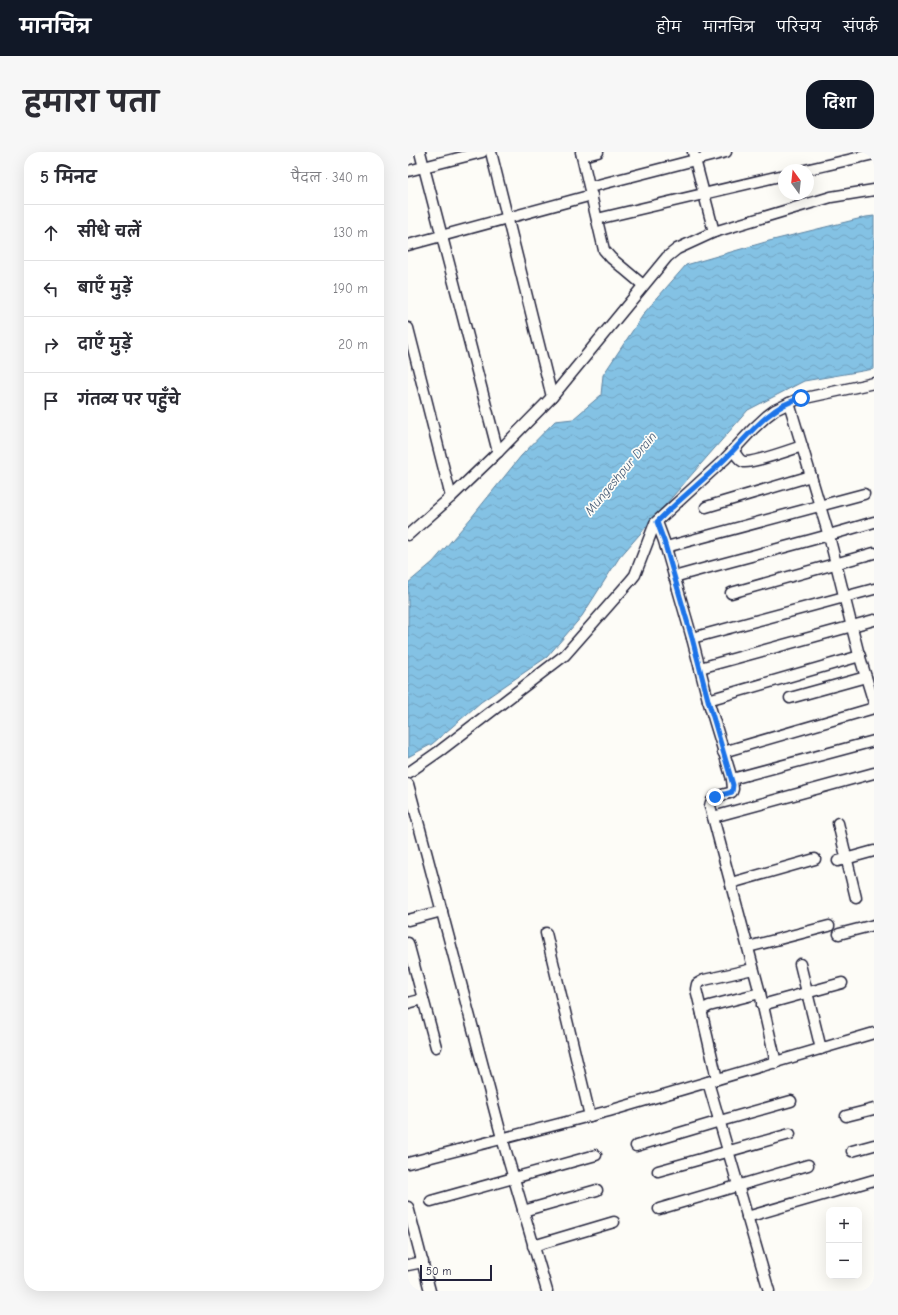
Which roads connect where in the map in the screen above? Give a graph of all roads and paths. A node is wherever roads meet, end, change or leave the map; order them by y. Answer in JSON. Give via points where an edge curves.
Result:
{"nodes":[{"id":1,"x":420,"y":152,"type":"edge"},
{"id":2,"x":482,"y":152,"type":"edge"},
{"id":3,"x":491,"y":152,"type":"edge"},
{"id":4,"x":598,"y":152,"type":"edge"},
{"id":5,"x":726,"y":152,"type":"edge"},
{"id":6,"x":582,"y":154,"type":"edge"},
{"id":7,"x":874,"y":154,"type":"edge"},
{"id":8,"x":693,"y":156,"type":"edge"},
{"id":9,"x":423,"y":167,"type":"junction"},
{"id":10,"x":814,"y":168,"type":"edge"},
{"id":11,"x":408,"y":171,"type":"edge"},
{"id":12,"x":778,"y":176,"type":"edge"},
{"id":13,"x":874,"y":190,"type":"edge"},
{"id":14,"x":591,"y":191,"type":"junction"},
{"id":15,"x":704,"y":194,"type":"junction"},
{"id":16,"x":508,"y":219,"type":"junction"},
{"id":17,"x":597,"y":220,"type":"junction"},
{"id":18,"x":714,"y":232,"type":"junction"},
{"id":19,"x":442,"y":236,"type":"junction"},
{"id":20,"x":408,"y":245,"type":"edge"},
{"id":21,"x":643,"y":285,"type":"junction"},
{"id":22,"x":408,"y":328,"type":"edge"},
{"id":23,"x":874,"y":383,"type":"edge"},
{"id":24,"x":552,"y":397,"type":"junction"},
{"id":25,"x":789,"y":403,"type":"junction"},
{"id":26,"x":802,"y":446,"type":"junction"},
{"id":27,"x":734,"y":450,"type":"junction"},
{"id":28,"x":498,"y":452,"type":"junction"},
{"id":29,"x":811,"y":476,"type":"junction"},
{"id":30,"x":864,"y":494,"type":"dead end"},
{"id":31,"x":451,"y":497,"type":"junction"},
{"id":32,"x":819,"y":506,"type":"junction"},
{"id":33,"x":706,"y":507,"type":"dead end"},
{"id":34,"x":657,"y":522,"type":"junction"},
{"id":35,"x":874,"y":522,"type":"edge"},
{"id":36,"x":408,"y":534,"type":"edge"},
{"id":37,"x":829,"y":536,"type":"junction"},
{"id":38,"x":666,"y":547,"type":"junction"},
{"id":39,"x":874,"y":554,"type":"edge"},
{"id":40,"x":837,"y":564,"type":"junction"},
{"id":41,"x":674,"y":577,"type":"junction"},
{"id":42,"x":874,"y":589,"type":"edge"},
{"id":43,"x":731,"y":593,"type":"dead end"},
{"id":44,"x":845,"y":597,"type":"junction"},
{"id":45,"x":874,"y":620,"type":"edge"},
{"id":46,"x":852,"y":626,"type":"junction"},
{"id":47,"x":692,"y":638,"type":"junction"},
{"id":48,"x":860,"y":656,"type":"junction"},
{"id":49,"x":700,"y":668,"type":"junction"},
{"id":50,"x":866,"y":677,"type":"junction"},
{"id":51,"x":872,"y":689,"type":"edge"},
{"id":52,"x":790,"y":698,"type":"dead end"},
{"id":53,"x":708,"y":700,"type":"junction"},
{"id":54,"x":874,"y":703,"type":"edge"},
{"id":55,"x":874,"y":708,"type":"edge"},
{"id":56,"x":874,"y":741,"type":"edge"},
{"id":57,"x":723,"y":752,"type":"junction"},
{"id":58,"x":408,"y":773,"type":"edge"},
{"id":59,"x":874,"y":773,"type":"edge"},
{"id":60,"x":732,"y":779,"type":"junction"},
{"id":61,"x":408,"y":784,"type":"edge"},
{"id":62,"x":713,"y":817,"type":"junction"},
{"id":63,"x":838,"y":823,"type":"dead end"},
{"id":64,"x":874,"y":851,"type":"edge"},
{"id":65,"x":815,"y":859,"type":"dead end"},
{"id":66,"x":842,"y":860,"type":"junction"},
{"id":67,"x":731,"y":883,"type":"junction"},
{"id":68,"x":856,"y":898,"type":"dead end"},
{"id":69,"x":442,"y":912,"type":"junction"},
{"id":70,"x":408,"y":920,"type":"edge"},
{"id":71,"x":874,"y":925,"type":"edge"},
{"id":72,"x":829,"y":926,"type":"dead end"},
{"id":73,"x":546,"y":933,"type":"dead end"},
{"id":74,"x":839,"y":934,"type":"dead end"},
{"id":75,"x":408,"y":943,"type":"edge"},
{"id":76,"x":748,"y":947,"type":"junction"},
{"id":77,"x":800,"y":964,"type":"dead end"},
{"id":78,"x":753,"y":969,"type":"junction"},
{"id":79,"x":842,"y":982,"type":"dead end"},
{"id":80,"x":808,"y":992,"type":"junction"},
{"id":81,"x":760,"y":993,"type":"junction"},
{"id":82,"x":423,"y":999,"type":"junction"},
{"id":83,"x":408,"y":1003,"type":"edge"},
{"id":84,"x":762,"y":1005,"type":"junction"},
{"id":85,"x":702,"y":1014,"type":"junction"},
{"id":86,"x":874,"y":1034,"type":"edge"},
{"id":87,"x":436,"y":1047,"type":"dead end"},
{"id":88,"x":822,"y":1049,"type":"junction"},
{"id":89,"x":776,"y":1063,"type":"junction"},
{"id":90,"x":712,"y":1080,"type":"junction"},
{"id":91,"x":792,"y":1101,"type":"dead end"},
{"id":92,"x":874,"y":1108,"type":"edge"},
{"id":93,"x":590,"y":1116,"type":"junction"},
{"id":94,"x":846,"y":1116,"type":"dead end"},
{"id":95,"x":720,"y":1121,"type":"junction"},
{"id":96,"x":790,"y":1134,"type":"dead end"},
{"id":97,"x":502,"y":1138,"type":"junction"},
{"id":98,"x":874,"y":1145,"type":"edge"},
{"id":99,"x":636,"y":1146,"type":"dead end"},
{"id":100,"x":728,"y":1151,"type":"junction"},
{"id":101,"x":852,"y":1151,"type":"dead end"},
{"id":102,"x":596,"y":1155,"type":"dead end"},
{"id":103,"x":408,"y":1163,"type":"edge"},
{"id":104,"x":808,"y":1164,"type":"dead end"},
{"id":105,"x":658,"y":1171,"type":"dead end"},
{"id":106,"x":513,"y":1178,"type":"junction"},
{"id":107,"x":874,"y":1180,"type":"edge"},
{"id":108,"x":738,"y":1185,"type":"junction"},
{"id":109,"x":597,"y":1190,"type":"dead end"},
{"id":110,"x":431,"y":1202,"type":"dead end"},
{"id":111,"x":408,"y":1206,"type":"edge"},
{"id":112,"x":659,"y":1209,"type":"dead end"},
{"id":113,"x":523,"y":1211,"type":"junction"},
{"id":114,"x":747,"y":1216,"type":"junction"},
{"id":115,"x":614,"y":1222,"type":"dead end"},
{"id":116,"x":533,"y":1246,"type":"junction"},
{"id":117,"x":422,"y":1262,"type":"junction"},
{"id":118,"x":408,"y":1265,"type":"edge"},
{"id":119,"x":430,"y":1291,"type":"edge"},
{"id":120,"x":547,"y":1291,"type":"edge"},
{"id":121,"x":769,"y":1291,"type":"edge"}],
"edges":[{"from":1,"to":9,"type":"street"},
{"from":2,"to":9,"type":"street"},
{"from":3,"to":16,"type":"street"},
{"from":4,"to":6,"type":"street"},
{"from":5,"to":8,"type":"street"},
{"from":6,"to":14,"type":"street"},
{"from":7,"to":10,"type":"street"},
{"from":8,"to":14,"type":"street"},
{"from":8,"to":15,"type":"street"},
{"from":9,"to":11,"type":"street"},
{"from":9,"to":19,"type":"street"},
{"from":12,"to":15,"type":"street"},
{"from":13,"to":18,"type":"street","via":[[831,197]]},
{"from":14,"to":16,"type":"street"},
{"from":14,"to":17,"type":"street"},
{"from":15,"to":17,"type":"street"},
{"from":15,"to":18,"type":"street"},
{"from":16,"to":19,"type":"street"},
{"from":16,"to":24,"type":"street"},
{"from":17,"to":21,"type":"street","via":[[604,250]]},
{"from":18,"to":21,"type":"street","via":[[672,252]]},
{"from":19,"to":20,"type":"street"},
{"from":19,"to":28,"type":"street"},
{"from":21,"to":24,"type":"street"},
{"from":22,"to":31,"type":"street"},
{"from":23,"to":25,"type":"street","via":[[801,398]]},
{"from":24,"to":28,"type":"street"},
{"from":25,"to":26,"type":"street"},
{"from":25,"to":27,"type":"street","via":[[767,416]]},
{"from":26,"to":27,"type":"street","via":[[744,462]]},
{"from":26,"to":29,"type":"street"},
{"from":27,"to":34,"type":"street"},
{"from":28,"to":31,"type":"street"},
{"from":29,"to":32,"type":"street"},
{"from":29,"to":33,"type":"street"},
{"from":30,"to":32,"type":"street"},
{"from":31,"to":36,"type":"street"},
{"from":32,"to":37,"type":"street"},
{"from":32,"to":38,"type":"street"},
{"from":34,"to":38,"type":"street"},
{"from":34,"to":58,"type":"street","via":[[631,580],[566,655]]},
{"from":35,"to":37,"type":"street"},
{"from":37,"to":40,"type":"street"},
{"from":37,"to":41,"type":"street"},
{"from":38,"to":41,"type":"street"},
{"from":39,"to":40,"type":"street"},
{"from":40,"to":43,"type":"street"},
{"from":40,"to":44,"type":"street"},
{"from":41,"to":47,"type":"street"},
{"from":42,"to":44,"type":"street"},
{"from":44,"to":46,"type":"street"},
{"from":44,"to":47,"type":"street"},
{"from":45,"to":46,"type":"street"},
{"from":46,"to":48,"type":"street"},
{"from":46,"to":49,"type":"street"},
{"from":47,"to":49,"type":"street"},
{"from":48,"to":50,"type":"street"},
{"from":48,"to":53,"type":"street"},
{"from":49,"to":53,"type":"street"},
{"from":50,"to":51,"type":"street"},
{"from":50,"to":52,"type":"street"},
{"from":51,"to":54,"type":"street"},
{"from":53,"to":57,"type":"street"},
{"from":55,"to":57,"type":"street"},
{"from":56,"to":60,"type":"street"},
{"from":57,"to":60,"type":"street"},
{"from":59,"to":62,"type":"street"},
{"from":60,"to":62,"type":"street","via":[[732,792],[715,797],[711,801]]},
{"from":61,"to":69,"type":"street"},
{"from":62,"to":67,"type":"street"},
{"from":63,"to":66,"type":"street"},
{"from":64,"to":66,"type":"street"},
{"from":65,"to":67,"type":"street"},
{"from":66,"to":68,"type":"street"},
{"from":67,"to":76,"type":"street"},
{"from":69,"to":70,"type":"street"},
{"from":69,"to":97,"type":"street"},
{"from":71,"to":74,"type":"street"},
{"from":72,"to":76,"type":"street"},
{"from":73,"to":93,"type":"street"},
{"from":75,"to":82,"type":"street"},
{"from":76,"to":78,"type":"street"},
{"from":77,"to":80,"type":"street"},
{"from":78,"to":81,"type":"street"},
{"from":78,"to":85,"type":"street","via":[[704,980],[698,984],[696,989]]},
{"from":79,"to":80,"type":"street"},
{"from":80,"to":84,"type":"street"},
{"from":80,"to":88,"type":"street"},
{"from":81,"to":84,"type":"street"},
{"from":81,"to":85,"type":"street","via":[[709,1006],[704,1008]]},
{"from":82,"to":83,"type":"street"},
{"from":82,"to":87,"type":"street"},
{"from":84,"to":89,"type":"street"},
{"from":85,"to":90,"type":"street"},
{"from":86,"to":88,"type":"street"},
{"from":88,"to":89,"type":"street"},
{"from":89,"to":90,"type":"street"},
{"from":90,"to":93,"type":"street"},
{"from":90,"to":95,"type":"street"},
{"from":91,"to":95,"type":"street"},
{"from":92,"to":94,"type":"street"},
{"from":93,"to":97,"type":"street"},
{"from":95,"to":99,"type":"street"},
{"from":95,"to":100,"type":"street"},
{"from":96,"to":100,"type":"street"},
{"from":97,"to":103,"type":"street"},
{"from":97,"to":106,"type":"street"},
{"from":98,"to":101,"type":"street"},
{"from":100,"to":105,"type":"street"},
{"from":100,"to":108,"type":"street"},
{"from":102,"to":106,"type":"street"},
{"from":104,"to":108,"type":"street"},
{"from":106,"to":110,"type":"street"},
{"from":106,"to":113,"type":"street"},
{"from":107,"to":114,"type":"street"},
{"from":108,"to":112,"type":"street"},
{"from":108,"to":114,"type":"street"},
{"from":109,"to":113,"type":"street"},
{"from":111,"to":117,"type":"street"},
{"from":113,"to":116,"type":"street"},
{"from":114,"to":121,"type":"street"},
{"from":115,"to":116,"type":"street"},
{"from":116,"to":120,"type":"street"},
{"from":117,"to":118,"type":"street"},
{"from":117,"to":119,"type":"street"}]}
